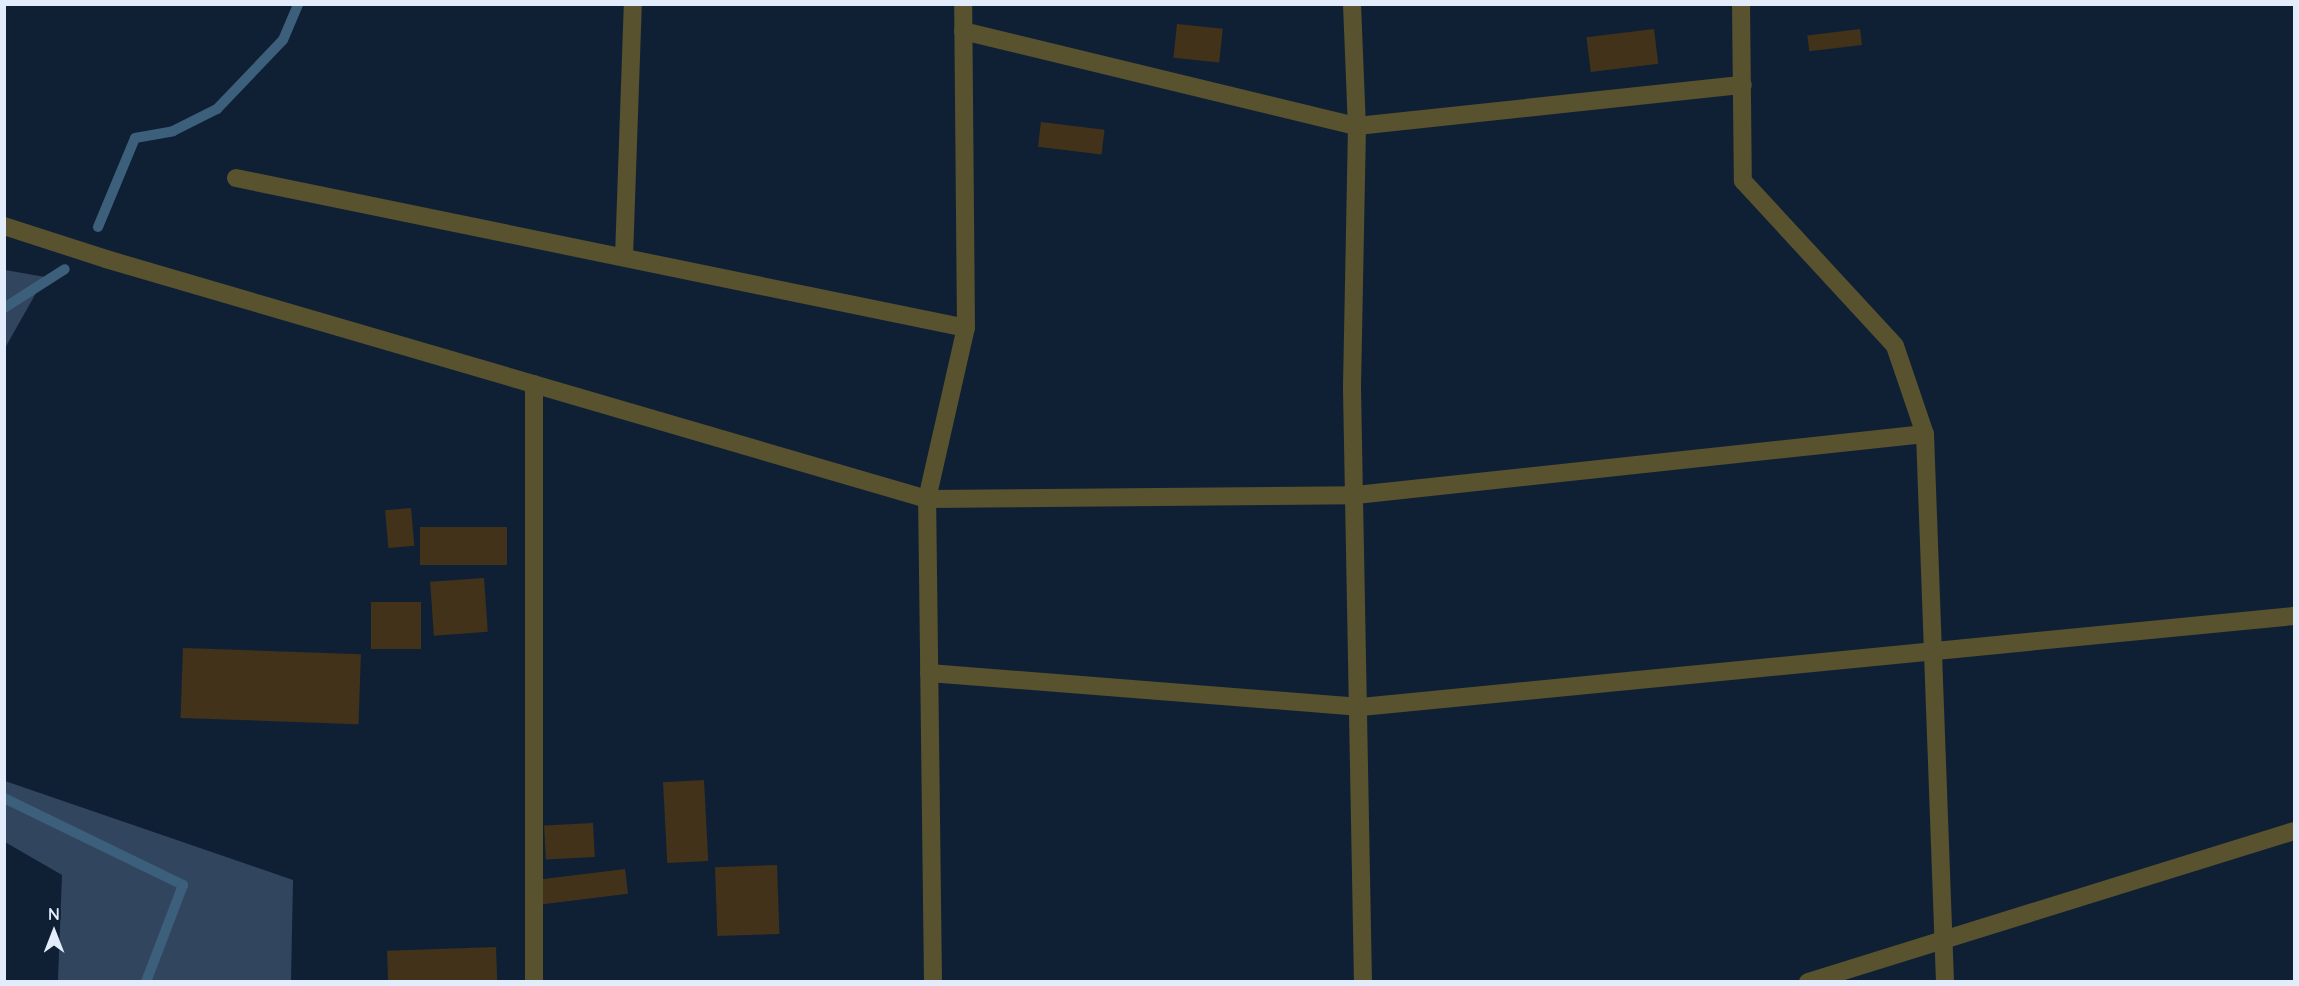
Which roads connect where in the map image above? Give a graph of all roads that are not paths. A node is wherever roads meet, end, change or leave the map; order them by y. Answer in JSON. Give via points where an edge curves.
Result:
{"nodes":[{"id":1,"x":633,"y":4,"type":"edge"},
{"id":2,"x":963,"y":4,"type":"edge"},
{"id":3,"x":1352,"y":4,"type":"edge"},
{"id":4,"x":1741,"y":4,"type":"edge"},
{"id":5,"x":963,"y":31,"type":"junction"},
{"id":6,"x":1743,"y":85,"type":"junction"},
{"id":7,"x":1357,"y":126,"type":"junction"},
{"id":8,"x":236,"y":178,"type":"dead end"},
{"id":9,"x":4,"y":226,"type":"edge"},
{"id":10,"x":624,"y":257,"type":"junction"},
{"id":11,"x":966,"y":328,"type":"junction"},
{"id":12,"x":534,"y":384,"type":"junction"},
{"id":13,"x":1926,"y":434,"type":"junction"},
{"id":14,"x":1356,"y":495,"type":"junction"},
{"id":15,"x":927,"y":500,"type":"junction"},
{"id":16,"x":2295,"y":616,"type":"edge"},
{"id":17,"x":1934,"y":650,"type":"junction"},
{"id":18,"x":929,"y":673,"type":"junction"},
{"id":19,"x":1361,"y":707,"type":"junction"},
{"id":20,"x":2295,"y":831,"type":"edge"},
{"id":21,"x":1944,"y":941,"type":"junction"},
{"id":22,"x":534,"y":981,"type":"edge"},
{"id":23,"x":933,"y":981,"type":"edge"},
{"id":24,"x":1363,"y":981,"type":"edge"},
{"id":25,"x":1808,"y":981,"type":"edge"},
{"id":26,"x":1945,"y":981,"type":"edge"}],
"edges":[{"from":1,"to":10,"type":"street"},
{"from":2,"to":5,"type":"street"},
{"from":3,"to":7,"type":"street"},
{"from":4,"to":6,"type":"street"},
{"from":5,"to":7,"type":"street"},
{"from":5,"to":11,"type":"street"},
{"from":6,"to":7,"type":"street"},
{"from":6,"to":13,"type":"street","via":[[1743,181],[1895,346]]},
{"from":7,"to":14,"type":"street","via":[[1352,388]]},
{"from":8,"to":10,"type":"street"},
{"from":9,"to":12,"type":"street"},
{"from":10,"to":11,"type":"street"},
{"from":11,"to":15,"type":"street"},
{"from":12,"to":15,"type":"street"},
{"from":12,"to":22,"type":"street"},
{"from":13,"to":14,"type":"street"},
{"from":13,"to":17,"type":"street"},
{"from":14,"to":15,"type":"street"},
{"from":14,"to":19,"type":"street"},
{"from":15,"to":18,"type":"street"},
{"from":16,"to":17,"type":"street"},
{"from":17,"to":19,"type":"street"},
{"from":17,"to":21,"type":"street"},
{"from":18,"to":19,"type":"street"},
{"from":18,"to":23,"type":"street"},
{"from":19,"to":24,"type":"street"},
{"from":20,"to":21,"type":"street"},
{"from":21,"to":25,"type":"street"},
{"from":21,"to":26,"type":"street"}]}
